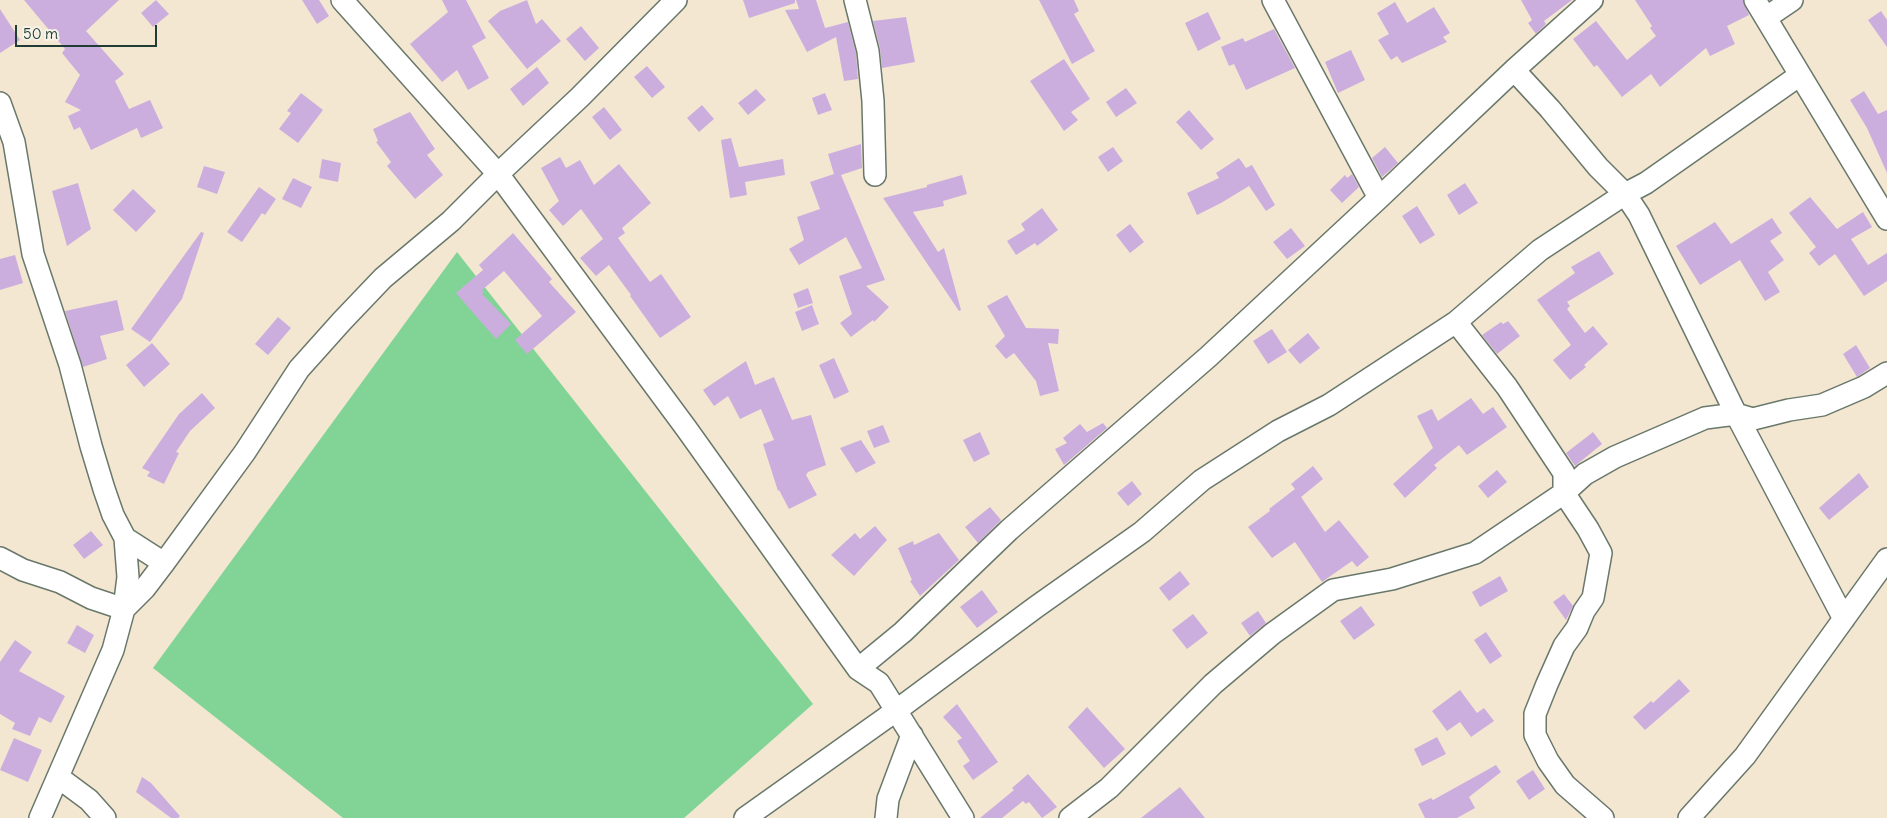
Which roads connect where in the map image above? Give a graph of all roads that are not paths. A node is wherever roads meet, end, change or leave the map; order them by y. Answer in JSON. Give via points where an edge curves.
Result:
{"nodes":[{"id":1,"x":342,"y":0,"type":"edge"},
{"id":2,"x":855,"y":0,"type":"edge"},
{"id":3,"x":1273,"y":0,"type":"edge"},
{"id":4,"x":1592,"y":0,"type":"edge"},
{"id":5,"x":1792,"y":0,"type":"edge"},
{"id":6,"x":663,"y":4,"type":"edge"},
{"id":7,"x":1761,"y":9,"type":"edge"},
{"id":8,"x":1514,"y":70,"type":"junction"},
{"id":9,"x":1800,"y":75,"type":"junction"},
{"id":10,"x":0,"y":103,"type":"edge"},
{"id":11,"x":498,"y":174,"type":"junction"},
{"id":12,"x":874,"y":175,"type":"dead end"},
{"id":13,"x":1625,"y":194,"type":"junction"},
{"id":14,"x":1379,"y":198,"type":"junction"},
{"id":15,"x":1887,"y":219,"type":"edge"},
{"id":16,"x":1456,"y":322,"type":"junction"},
{"id":17,"x":1887,"y":372,"type":"edge"},
{"id":18,"x":1736,"y":414,"type":"junction"},
{"id":19,"x":1564,"y":493,"type":"junction"},
{"id":20,"x":125,"y":538,"type":"junction"},
{"id":21,"x":0,"y":558,"type":"edge"},
{"id":22,"x":1887,"y":559,"type":"edge"},
{"id":23,"x":164,"y":563,"type":"junction"},
{"id":24,"x":124,"y":609,"type":"junction"},
{"id":25,"x":1844,"y":619,"type":"junction"},
{"id":26,"x":858,"y":669,"type":"junction"},
{"id":27,"x":897,"y":710,"type":"junction"},
{"id":28,"x":912,"y":736,"type":"junction"},
{"id":29,"x":58,"y":777,"type":"junction"},
{"id":30,"x":40,"y":818,"type":"edge"},
{"id":31,"x":105,"y":818,"type":"edge"},
{"id":32,"x":745,"y":818,"type":"edge"},
{"id":33,"x":886,"y":818,"type":"edge"},
{"id":34,"x":963,"y":818,"type":"edge"},
{"id":35,"x":1070,"y":818,"type":"edge"},
{"id":36,"x":1603,"y":818,"type":"edge"},
{"id":37,"x":1689,"y":818,"type":"edge"}],
"edges":[{"from":1,"to":11,"type":"street"},
{"from":2,"to":12,"type":"street","via":[[868,51],[873,101]]},
{"from":3,"to":14,"type":"street"},
{"from":4,"to":8,"type":"street"},
{"from":5,"to":7,"type":"street"},
{"from":6,"to":11,"type":"street","via":[[580,97]]},
{"from":7,"to":9,"type":"street"},
{"from":8,"to":13,"type":"street","via":[[1598,168]]},
{"from":8,"to":14,"type":"street"},
{"from":9,"to":13,"type":"street","via":[[1646,183]]},
{"from":9,"to":15,"type":"street"},
{"from":10,"to":20,"type":"street","via":[[14,142],[33,254],[70,365],[104,489]]},
{"from":11,"to":23,"type":"street","via":[[451,221],[383,278],[299,369],[245,452]]},
{"from":11,"to":26,"type":"street","via":[[686,428]]},
{"from":13,"to":16,"type":"street","via":[[1540,250]]},
{"from":13,"to":18,"type":"street","via":[[1639,215]]},
{"from":14,"to":26,"type":"street","via":[[1208,357],[1009,530],[903,632]]},
{"from":16,"to":19,"type":"street","via":[[1507,387],[1564,473]]},
{"from":16,"to":27,"type":"street","via":[[1329,404],[1202,480],[1142,532]]},
{"from":17,"to":18,"type":"street","via":[[1864,387],[1822,405],[1754,419]]},
{"from":18,"to":19,"type":"street","via":[[1705,418],[1615,457],[1585,474]]},
{"from":18,"to":25,"type":"street"},
{"from":19,"to":35,"type":"street","via":[[1475,553],[1392,579],[1333,590],[1272,634],[1213,684],[1110,788]]},
{"from":19,"to":36,"type":"street","via":[[1601,553],[1593,598],[1564,646],[1547,684],[1535,714],[1535,735],[1565,785]]},
{"from":20,"to":23,"type":"street"},
{"from":20,"to":24,"type":"street","via":[[128,577]]},
{"from":21,"to":24,"type":"street"},
{"from":22,"to":25,"type":"street"},
{"from":23,"to":24,"type":"street"},
{"from":24,"to":29,"type":"street","via":[[113,650]]},
{"from":25,"to":37,"type":"street","via":[[1744,756]]},
{"from":26,"to":27,"type":"street","via":[[879,683]]},
{"from":27,"to":28,"type":"street"},
{"from":27,"to":32,"type":"street"},
{"from":28,"to":33,"type":"street","via":[[888,799]]},
{"from":28,"to":34,"type":"street"},
{"from":29,"to":30,"type":"street"},
{"from":29,"to":31,"type":"street","via":[[89,800]]}]}
